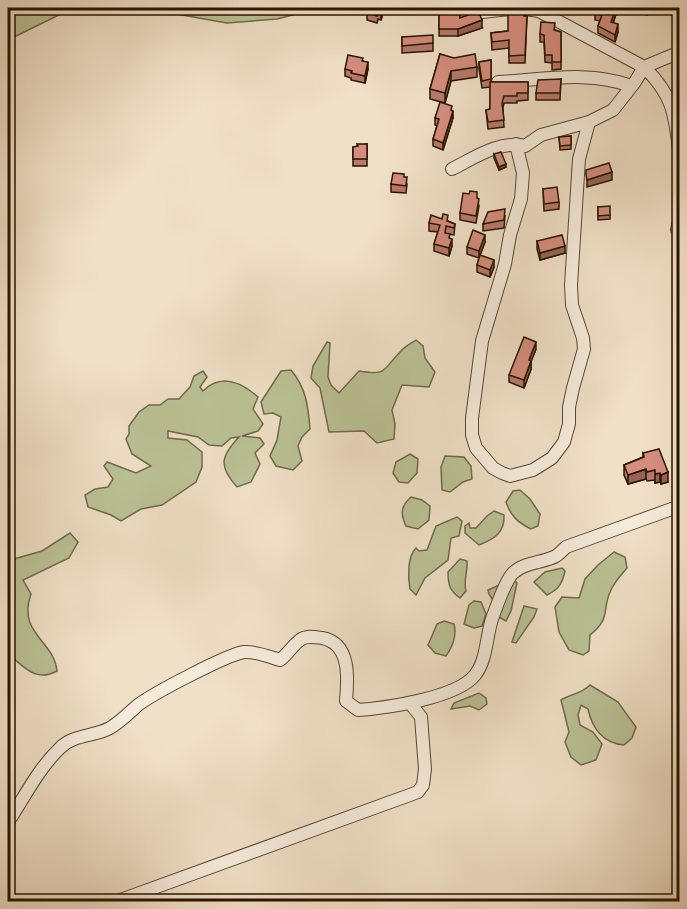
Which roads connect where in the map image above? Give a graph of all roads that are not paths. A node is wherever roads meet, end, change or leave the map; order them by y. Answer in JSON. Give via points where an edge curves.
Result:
{"nodes":[{"id":1,"x":458,"y":8,"type":"edge"},
{"id":2,"x":680,"y":52,"type":"edge"},
{"id":3,"x":644,"y":67,"type":"junction"},
{"id":4,"x":498,"y":82,"type":"edge"},
{"id":5,"x":631,"y":86,"type":"junction"},
{"id":6,"x":590,"y":122,"type":"junction"},
{"id":7,"x":516,"y":144,"type":"junction"},
{"id":8,"x":680,"y":158,"type":"edge"},
{"id":9,"x":452,"y":169,"type":"dead end"},
{"id":10,"x":680,"y":217,"type":"edge"},
{"id":11,"x":677,"y":231,"type":"dead end"},
{"id":12,"x":680,"y":506,"type":"edge"},
{"id":13,"x":410,"y":703,"type":"junction"},
{"id":14,"x":8,"y":822,"type":"edge"},
{"id":15,"x":115,"y":902,"type":"edge"}],
"edges":[{"from":1,"to":3,"type":"street","via":[[473,13],[519,8],[539,11]]},
{"from":2,"to":3,"type":"street"},
{"from":3,"to":5,"type":"street"},
{"from":3,"to":8,"type":"street","via":[[667,97],[676,120]]},
{"from":4,"to":5,"type":"street","via":[[589,77]]},
{"from":5,"to":6,"type":"street","via":[[613,110]]},
{"from":6,"to":7,"type":"street","via":[[541,135],[525,147]]},
{"from":6,"to":7,"type":"street","via":[[579,159],[571,285],[572,305],[584,349],[573,388],[569,424],[564,442],[552,458],[533,470],[510,476],[494,468],[476,448],[471,418],[482,341],[521,199],[523,173]]},
{"from":7,"to":9,"type":"street","via":[[489,151]]},
{"from":10,"to":11,"type":"street"},
{"from":12,"to":13,"type":"street","via":[[566,547],[556,556],[513,573],[495,610],[483,660],[474,676],[458,687]]},
{"from":13,"to":14,"type":"street","via":[[358,710],[345,701],[346,662],[341,649],[328,639],[310,636],[300,640],[280,660],[245,652],[165,689],[99,733],[77,736],[61,746]]},
{"from":13,"to":15,"type":"street","via":[[422,717],[425,770],[418,792]]}]}
